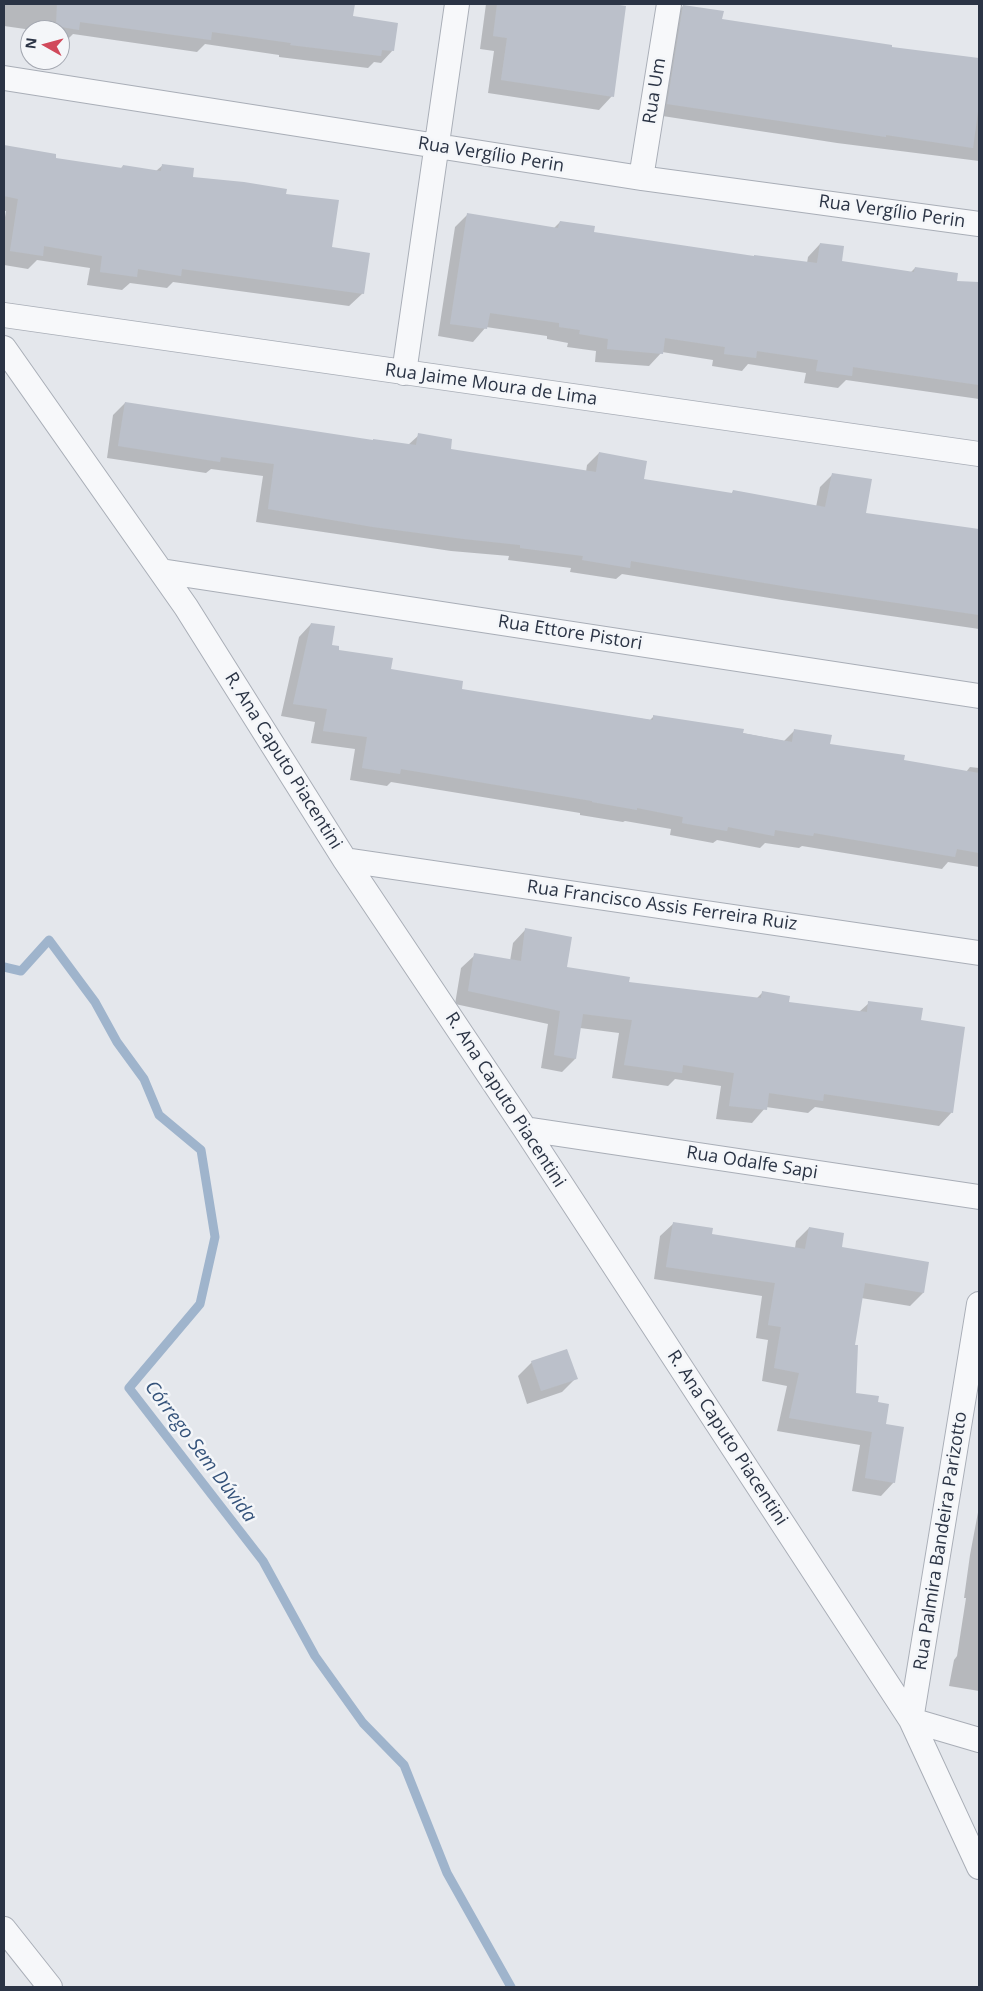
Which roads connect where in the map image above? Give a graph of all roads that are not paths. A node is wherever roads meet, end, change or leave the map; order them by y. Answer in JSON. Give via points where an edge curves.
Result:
{"nodes":[{"id":1,"x":457,"y":4,"type":"edge"},
{"id":2,"x":669,"y":4,"type":"edge"},
{"id":3,"x":4,"y":78,"type":"edge"},
{"id":4,"x":437,"y":147,"type":"junction"},
{"id":5,"x":641,"y":178,"type":"junction"},
{"id":6,"x":979,"y":224,"type":"edge"},
{"id":7,"x":4,"y":315,"type":"edge"},
{"id":8,"x":4,"y":348,"type":"edge"},
{"id":9,"x":404,"y":373,"type":"junction"},
{"id":10,"x":979,"y":454,"type":"edge"},
{"id":11,"x":161,"y":571,"type":"junction"},
{"id":12,"x":979,"y":696,"type":"edge"},
{"id":13,"x":345,"y":860,"type":"junction"},
{"id":14,"x":979,"y":953,"type":"edge"},
{"id":15,"x":525,"y":1129,"type":"junction"},
{"id":16,"x":979,"y":1197,"type":"edge"},
{"id":17,"x":979,"y":1304,"type":"edge"},
{"id":18,"x":912,"y":1720,"type":"junction"},
{"id":19,"x":979,"y":1740,"type":"edge"},
{"id":20,"x":979,"y":1867,"type":"edge"},
{"id":21,"x":4,"y":1929,"type":"edge"},
{"id":22,"x":50,"y":1987,"type":"edge"}],
"edges":[{"from":1,"to":4,"type":"street"},
{"from":2,"to":5,"type":"street","name":"Rua Um"},
{"from":3,"to":4,"type":"street","name":"Rua Vergílio Perin"},
{"from":4,"to":5,"type":"street","name":"Rua Vergílio Perin"},
{"from":4,"to":9,"type":"street"},
{"from":5,"to":6,"type":"street","name":"Rua Vergílio Perin"},
{"from":7,"to":9,"type":"street","name":"Rua Jaime Moura de Lima"},
{"from":8,"to":11,"type":"street","name":"R. Ana Caputo Piacentini"},
{"from":9,"to":10,"type":"street","name":"Rua Jaime Moura de Lima"},
{"from":11,"to":12,"type":"street","name":"Rua Ettore Pistori"},
{"from":11,"to":13,"type":"street","name":"R. Ana Caputo Piacentini"},
{"from":13,"to":14,"type":"street","name":"Rua Francisco Assis Ferreira Ruiz"},
{"from":13,"to":15,"type":"street","name":"R. Ana Caputo Piacentini"},
{"from":15,"to":16,"type":"street","name":"Rua Odalfe Sapi"},
{"from":15,"to":18,"type":"street","name":"R. Ana Caputo Piacentini"},
{"from":17,"to":18,"type":"street","name":"Rua Palmira Bandeira Parizotto"},
{"from":18,"to":19,"type":"street"},
{"from":18,"to":20,"type":"street","name":"R. Ana Caputo Piacentini"},
{"from":21,"to":22,"type":"street"}]}
